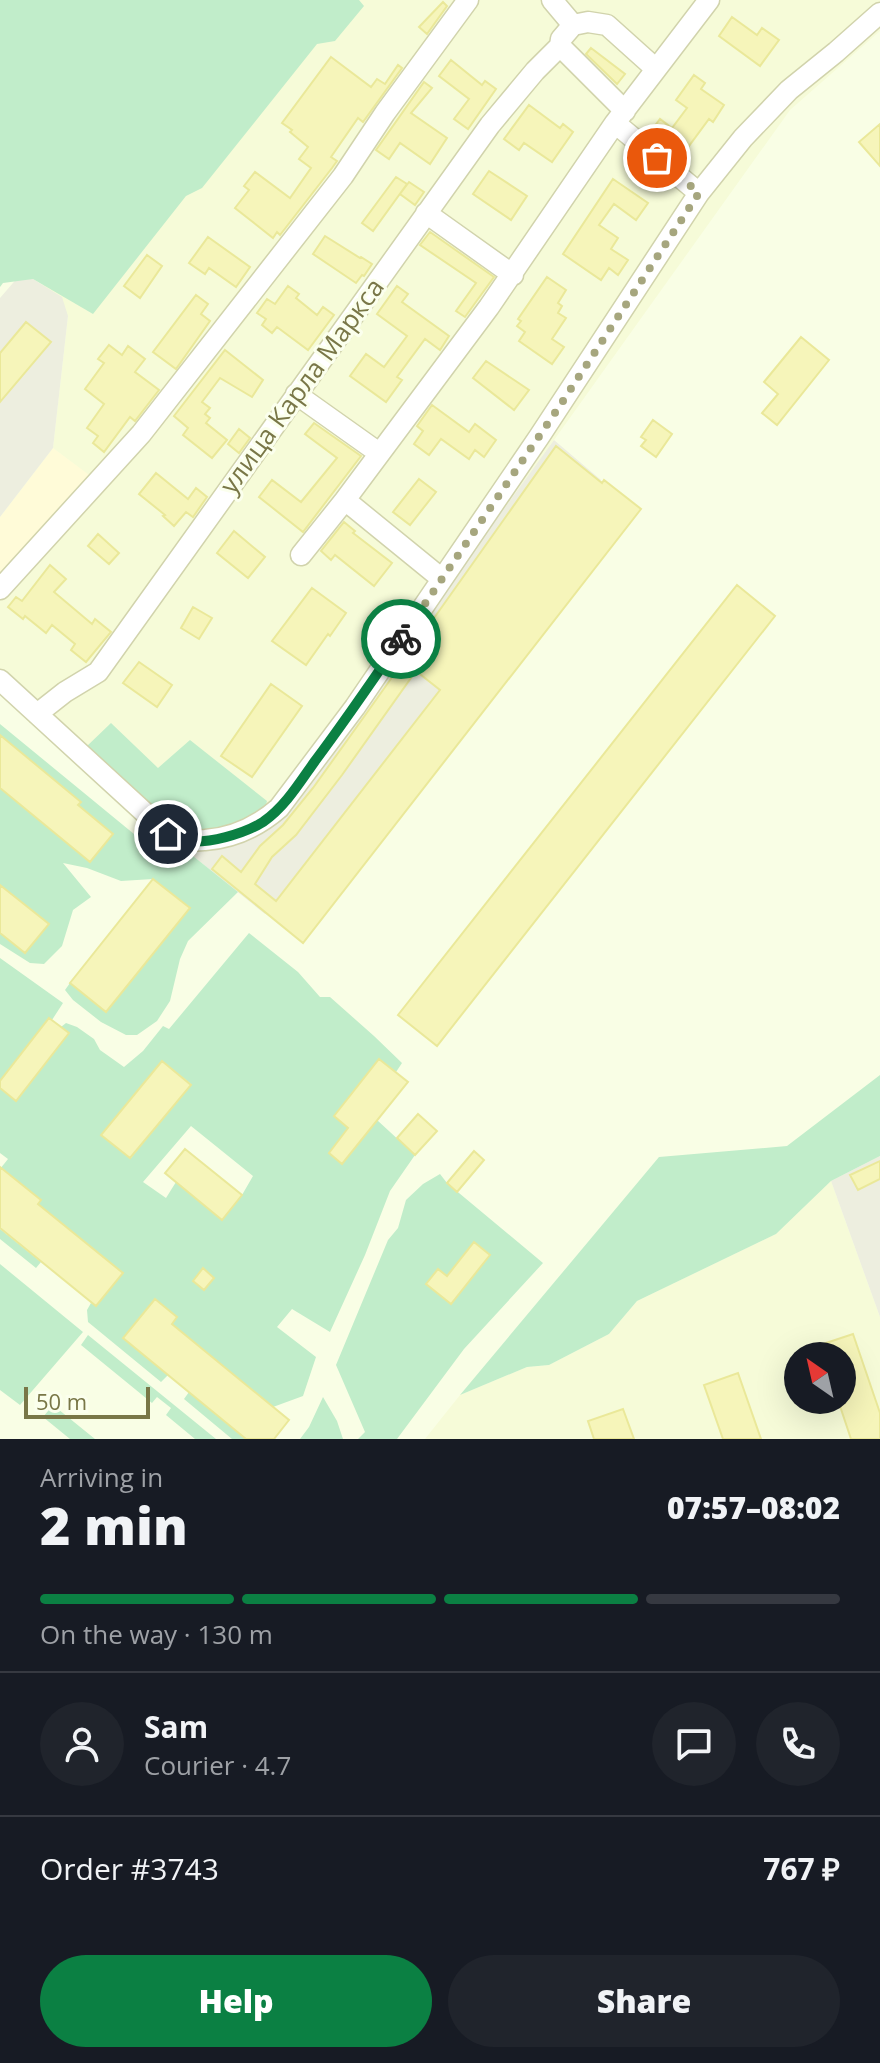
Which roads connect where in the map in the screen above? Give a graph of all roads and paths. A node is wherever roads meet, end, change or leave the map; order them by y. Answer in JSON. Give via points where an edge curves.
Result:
{"nodes":[{"id":1,"x":468,"y":0,"type":"edge"},
{"id":2,"x":552,"y":0,"type":"edge"},
{"id":3,"x":709,"y":0,"type":"edge"},
{"id":4,"x":877,"y":10,"type":"edge"},
{"id":5,"x":573,"y":25,"type":"junction"},
{"id":6,"x":560,"y":46,"type":"junction"},
{"id":7,"x":656,"y":69,"type":"junction"},
{"id":8,"x":620,"y":117,"type":"junction"},
{"id":9,"x":699,"y":193,"type":"junction"},
{"id":10,"x":426,"y":213,"type":"junction"},
{"id":11,"x":513,"y":275,"type":"junction"},
{"id":12,"x":296,"y":394,"type":"junction"},
{"id":13,"x":379,"y":453,"type":"junction"},
{"id":14,"x":345,"y":500,"type":"junction"},
{"id":15,"x":301,"y":555,"type":"dead end"},
{"id":16,"x":442,"y":579,"type":"junction"},
{"id":17,"x":0,"y":589,"type":"edge"},
{"id":18,"x":0,"y":680,"type":"edge"},
{"id":19,"x":37,"y":714,"type":"junction"}],
"edges":[{"from":1,"to":17,"type":"street","via":[[343,176],[141,434]]},
{"from":2,"to":5,"type":"street"},
{"from":3,"to":7,"type":"street"},
{"from":4,"to":9,"type":"street","via":[[789,90]]},
{"from":5,"to":6,"type":"street","name":"улица Карла Маркса"},
{"from":5,"to":7,"type":"street","via":[[607,25]]},
{"from":6,"to":8,"type":"street"},
{"from":6,"to":10,"type":"street","name":"улица Карла Маркса","via":[[490,125]]},
{"from":7,"to":8,"type":"street"},
{"from":8,"to":9,"type":"street"},
{"from":8,"to":11,"type":"street"},
{"from":9,"to":16,"type":"street"},
{"from":10,"to":11,"type":"street"},
{"from":10,"to":12,"type":"street","name":"улица Карла Маркса"},
{"from":11,"to":13,"type":"street"},
{"from":12,"to":13,"type":"street"},
{"from":12,"to":19,"type":"street","name":"улица Карла Маркса","via":[[98,672]]},
{"from":13,"to":14,"type":"street"},
{"from":14,"to":15,"type":"street"},
{"from":14,"to":16,"type":"street"},
{"from":16,"to":19,"type":"street","via":[[279,808],[232,836],[186,841],[168,834]]},
{"from":18,"to":19,"type":"street"}]}
